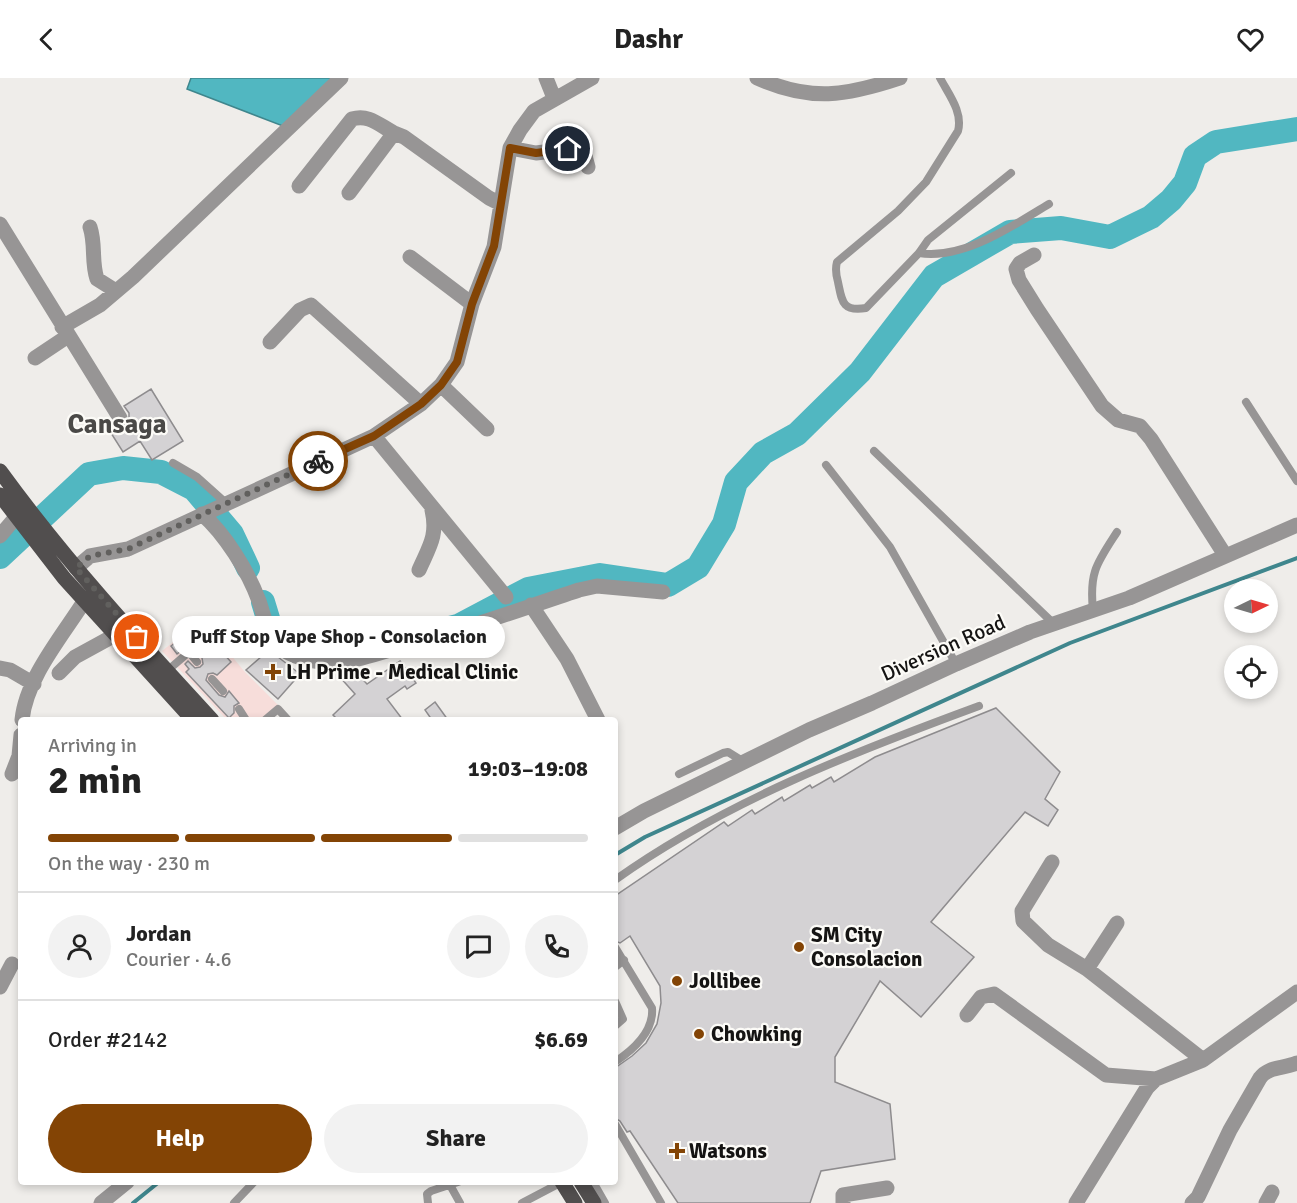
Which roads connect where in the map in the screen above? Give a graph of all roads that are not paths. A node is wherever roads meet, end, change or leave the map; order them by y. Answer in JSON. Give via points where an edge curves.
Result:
{"nodes":[{"id":1,"x":341,"y":78,"type":"edge"},
{"id":2,"x":546,"y":78,"type":"edge"},
{"id":3,"x":592,"y":78,"type":"edge"},
{"id":4,"x":757,"y":78,"type":"edge"},
{"id":5,"x":900,"y":78,"type":"edge"},
{"id":6,"x":940,"y":78,"type":"edge"},
{"id":7,"x":554,"y":98,"type":"junction"},
{"id":8,"x":394,"y":133,"type":"junction"},
{"id":9,"x":510,"y":148,"type":"junction"},
{"id":10,"x":588,"y":167,"type":"dead end"},
{"id":11,"x":1011,"y":173,"type":"dead end"},
{"id":12,"x":299,"y":186,"type":"dead end"},
{"id":13,"x":349,"y":193,"type":"dead end"},
{"id":14,"x":501,"y":204,"type":"junction"},
{"id":15,"x":1049,"y":204,"type":"dead end"},
{"id":16,"x":0,"y":224,"type":"edge"},
{"id":17,"x":90,"y":227,"type":"dead end"},
{"id":18,"x":919,"y":253,"type":"junction"},
{"id":19,"x":1034,"y":255,"type":"dead end"},
{"id":20,"x":410,"y":257,"type":"dead end"},
{"id":21,"x":116,"y":291,"type":"junction"},
{"id":22,"x":472,"y":304,"type":"junction"},
{"id":23,"x":65,"y":331,"type":"junction"},
{"id":24,"x":270,"y":342,"type":"dead end"},
{"id":25,"x":35,"y":358,"type":"dead end"},
{"id":26,"x":441,"y":385,"type":"junction"},
{"id":27,"x":1246,"y":402,"type":"dead end"},
{"id":28,"x":421,"y":404,"type":"junction"},
{"id":29,"x":120,"y":418,"type":"dead end"},
{"id":30,"x":487,"y":429,"type":"dead end"},
{"id":31,"x":374,"y":436,"type":"junction"},
{"id":32,"x":874,"y":451,"type":"dead end"},
{"id":33,"x":173,"y":463,"type":"dead end"},
{"id":34,"x":826,"y":465,"type":"dead end"},
{"id":35,"x":0,"y":471,"type":"edge"},
{"id":36,"x":1297,"y":482,"type":"edge"},
{"id":37,"x":0,"y":495,"type":"edge"},
{"id":38,"x":213,"y":509,"type":"junction"},
{"id":39,"x":432,"y":510,"type":"junction"},
{"id":40,"x":21,"y":516,"type":"junction"},
{"id":41,"x":1297,"y":525,"type":"edge"},
{"id":42,"x":1117,"y":532,"type":"dead end"},
{"id":43,"x":0,"y":536,"type":"edge"},
{"id":44,"x":41,"y":538,"type":"junction"},
{"id":45,"x":1225,"y":555,"type":"junction"},
{"id":46,"x":76,"y":568,"type":"junction"},
{"id":47,"x":418,"y":570,"type":"dead end"},
{"id":48,"x":663,"y":592,"type":"dead end"},
{"id":49,"x":506,"y":597,"type":"dead end"},
{"id":50,"x":85,"y":600,"type":"junction"},
{"id":51,"x":531,"y":606,"type":"junction"},
{"id":52,"x":1093,"y":610,"type":"junction"},
{"id":53,"x":1053,"y":623,"type":"junction"},
{"id":54,"x":117,"y":634,"type":"junction"},
{"id":55,"x":197,"y":662,"type":"dead end"},
{"id":56,"x":956,"y":664,"type":"junction"},
{"id":57,"x":0,"y":668,"type":"edge"},
{"id":58,"x":167,"y":671,"type":"junction"},
{"id":59,"x":59,"y":673,"type":"dead end"},
{"id":60,"x":212,"y":679,"type":"dead end"},
{"id":61,"x":34,"y":684,"type":"junction"},
{"id":62,"x":223,"y":691,"type":"dead end"},
{"id":63,"x":979,"y":706,"type":"dead end"},
{"id":64,"x":238,"y":709,"type":"dead end"},
{"id":65,"x":22,"y":717,"type":"edge"},
{"id":66,"x":190,"y":717,"type":"edge"},
{"id":67,"x":209,"y":717,"type":"edge"},
{"id":68,"x":245,"y":717,"type":"edge"},
{"id":69,"x":269,"y":717,"type":"edge"},
{"id":70,"x":285,"y":717,"type":"edge"},
{"id":71,"x":596,"y":717,"type":"edge"},
{"id":72,"x":18,"y":759,"type":"edge"},
{"id":73,"x":744,"y":762,"type":"junction"},
{"id":74,"x":12,"y":774,"type":"dead end"},
{"id":75,"x":679,"y":774,"type":"dead end"},
{"id":76,"x":618,"y":826,"type":"edge"},
{"id":77,"x":1052,"y":862,"type":"dead end"},
{"id":78,"x":618,"y":878,"type":"edge"},
{"id":79,"x":1117,"y":923,"type":"dead end"},
{"id":80,"x":618,"y":953,"type":"edge"},
{"id":81,"x":624,"y":960,"type":"junction"},
{"id":82,"x":12,"y":964,"type":"dead end"},
{"id":83,"x":618,"y":965,"type":"edge"},
{"id":84,"x":1087,"y":969,"type":"junction"},
{"id":85,"x":0,"y":987,"type":"edge"},
{"id":86,"x":1297,"y":992,"type":"edge"},
{"id":87,"x":618,"y":1007,"type":"edge"},
{"id":88,"x":967,"y":1015,"type":"dead end"},
{"id":89,"x":618,"y":1024,"type":"edge"},
{"id":90,"x":618,"y":1059,"type":"edge"},
{"id":91,"x":1203,"y":1060,"type":"junction"},
{"id":92,"x":1297,"y":1063,"type":"edge"},
{"id":93,"x":1156,"y":1079,"type":"junction"},
{"id":94,"x":618,"y":1129,"type":"edge"},
{"id":95,"x":124,"y":1185,"type":"edge"},
{"id":96,"x":251,"y":1185,"type":"edge"},
{"id":97,"x":448,"y":1185,"type":"edge"},
{"id":98,"x":455,"y":1185,"type":"edge"},
{"id":99,"x":556,"y":1185,"type":"edge"},
{"id":100,"x":564,"y":1185,"type":"edge"},
{"id":101,"x":583,"y":1185,"type":"edge"},
{"id":102,"x":595,"y":1185,"type":"edge"},
{"id":103,"x":887,"y":1188,"type":"dead end"},
{"id":104,"x":101,"y":1203,"type":"edge"},
{"id":105,"x":234,"y":1203,"type":"edge"},
{"id":106,"x":428,"y":1203,"type":"edge"},
{"id":107,"x":460,"y":1203,"type":"edge"},
{"id":108,"x":522,"y":1203,"type":"edge"},
{"id":109,"x":575,"y":1203,"type":"edge"},
{"id":110,"x":594,"y":1203,"type":"edge"},
{"id":111,"x":605,"y":1203,"type":"edge"},
{"id":112,"x":661,"y":1203,"type":"edge"},
{"id":113,"x":843,"y":1203,"type":"edge"},
{"id":114,"x":1076,"y":1203,"type":"edge"},
{"id":115,"x":1192,"y":1203,"type":"edge"}],
"edges":[{"from":1,"to":21,"type":"street"},
{"from":2,"to":7,"type":"street"},
{"from":3,"to":7,"type":"street"},
{"from":4,"to":5,"type":"street","via":[[801,93],[833,95]]},
{"from":6,"to":18,"type":"lane","via":[[959,113],[958,131],[926,182],[837,262],[835,269],[846,307],[866,308]]},
{"from":7,"to":9,"type":"street","via":[[534,111]]},
{"from":8,"to":12,"type":"street","via":[[369,118],[352,119]]},
{"from":8,"to":13,"type":"street"},
{"from":8,"to":14,"type":"street"},
{"from":9,"to":10,"type":"street","via":[[536,153],[579,150]]},
{"from":9,"to":14,"type":"street"},
{"from":11,"to":18,"type":"lane","via":[[928,240]]},
{"from":14,"to":22,"type":"street","via":[[494,246]]},
{"from":15,"to":18,"type":"lane","via":[[992,237],[934,255]]},
{"from":16,"to":23,"type":"street"},
{"from":17,"to":21,"type":"street","via":[[95,241],[97,279]]},
{"from":19,"to":45,"type":"street","via":[[1020,262],[1016,269],[1036,309],[1102,406],[1118,420],[1140,426],[1151,439]]},
{"from":20,"to":22,"type":"street"},
{"from":21,"to":23,"type":"street"},
{"from":22,"to":26,"type":"street","via":[[457,362]]},
{"from":23,"to":25,"type":"street"},
{"from":23,"to":29,"type":"street"},
{"from":24,"to":28,"type":"street","via":[[300,310],[311,305]]},
{"from":26,"to":28,"type":"street"},
{"from":26,"to":30,"type":"street"},
{"from":27,"to":36,"type":"lane"},
{"from":28,"to":31,"type":"street"},
{"from":31,"to":38,"type":"street"},
{"from":31,"to":39,"type":"street"},
{"from":32,"to":53,"type":"lane"},
{"from":33,"to":38,"type":"lane","via":[[197,477]]},
{"from":34,"to":56,"type":"lane","via":[[890,547]]},
{"from":35,"to":40,"type":"main road"},
{"from":37,"to":40,"type":"main road"},
{"from":38,"to":46,"type":"street","via":[[128,549],[90,556]]},
{"from":38,"to":51,"type":"street","via":[[215,525],[254,589],[275,643],[294,656],[340,663],[432,639]]},
{"from":39,"to":47,"type":"street","via":[[434,534]]},
{"from":39,"to":49,"type":"street"},
{"from":40,"to":43,"type":"street"},
{"from":40,"to":44,"type":"main road"},
{"from":41,"to":45,"type":"street","name":"Diversion Road"},
{"from":42,"to":52,"type":"lane","via":[[1096,564],[1091,590]]},
{"from":44,"to":46,"type":"main road"},
{"from":44,"to":50,"type":"main road"},
{"from":45,"to":52,"type":"street","name":"Diversion Road"},
{"from":46,"to":58,"type":"main road"},
{"from":48,"to":51,"type":"street","via":[[597,586]]},
{"from":50,"to":54,"type":"main road"},
{"from":50,"to":61,"type":"street"},
{"from":51,"to":71,"type":"street","via":[[567,659]]},
{"from":52,"to":53,"type":"street","name":"Diversion Road"},
{"from":53,"to":56,"type":"street","name":"Diversion Road"},
{"from":54,"to":59,"type":"street","via":[[75,657]]},
{"from":54,"to":66,"type":"main road"},
{"from":55,"to":58,"type":"lane","via":[[189,652]]},
{"from":56,"to":73,"type":"street","name":"Diversion Road"},
{"from":57,"to":61,"type":"street"},
{"from":58,"to":67,"type":"main road"},
{"from":60,"to":62,"type":"lane"},
{"from":61,"to":65,"type":"street"},
{"from":63,"to":78,"type":"lane","via":[[902,734],[770,792],[725,814]]},
{"from":64,"to":68,"type":"lane"},
{"from":69,"to":70,"type":"lane","via":[[278,709]]},
{"from":72,"to":74,"type":"street"},
{"from":73,"to":75,"type":"lane","via":[[728,752]]},
{"from":73,"to":76,"type":"street","name":"Diversion Road"},
{"from":77,"to":84,"type":"street","via":[[1022,911],[1023,921],[1048,945]]},
{"from":79,"to":84,"type":"street"},
{"from":80,"to":81,"type":"lane"},
{"from":81,"to":83,"type":"lane"},
{"from":81,"to":90,"type":"lane","via":[[653,1016],[642,1038]]},
{"from":82,"to":85,"type":"street"},
{"from":84,"to":91,"type":"street"},
{"from":86,"to":91,"type":"street"},
{"from":87,"to":89,"type":"lane","via":[[624,1019]]},
{"from":88,"to":93,"type":"street","via":[[981,997],[994,994],[1106,1075]]},
{"from":91,"to":93,"type":"street"},
{"from":92,"to":115,"type":"street","via":[[1264,1072]]},
{"from":93,"to":114,"type":"street"},
{"from":94,"to":112,"type":"lane"},
{"from":95,"to":104,"type":"street"},
{"from":96,"to":105,"type":"lane"},
{"from":97,"to":106,"type":"lane","via":[[427,1194]]},
{"from":98,"to":107,"type":"lane"},
{"from":99,"to":108,"type":"lane"},
{"from":100,"to":109,"type":"main road"},
{"from":101,"to":110,"type":"main road"},
{"from":102,"to":111,"type":"lane"},
{"from":103,"to":113,"type":"street","via":[[843,1195]]}]}
